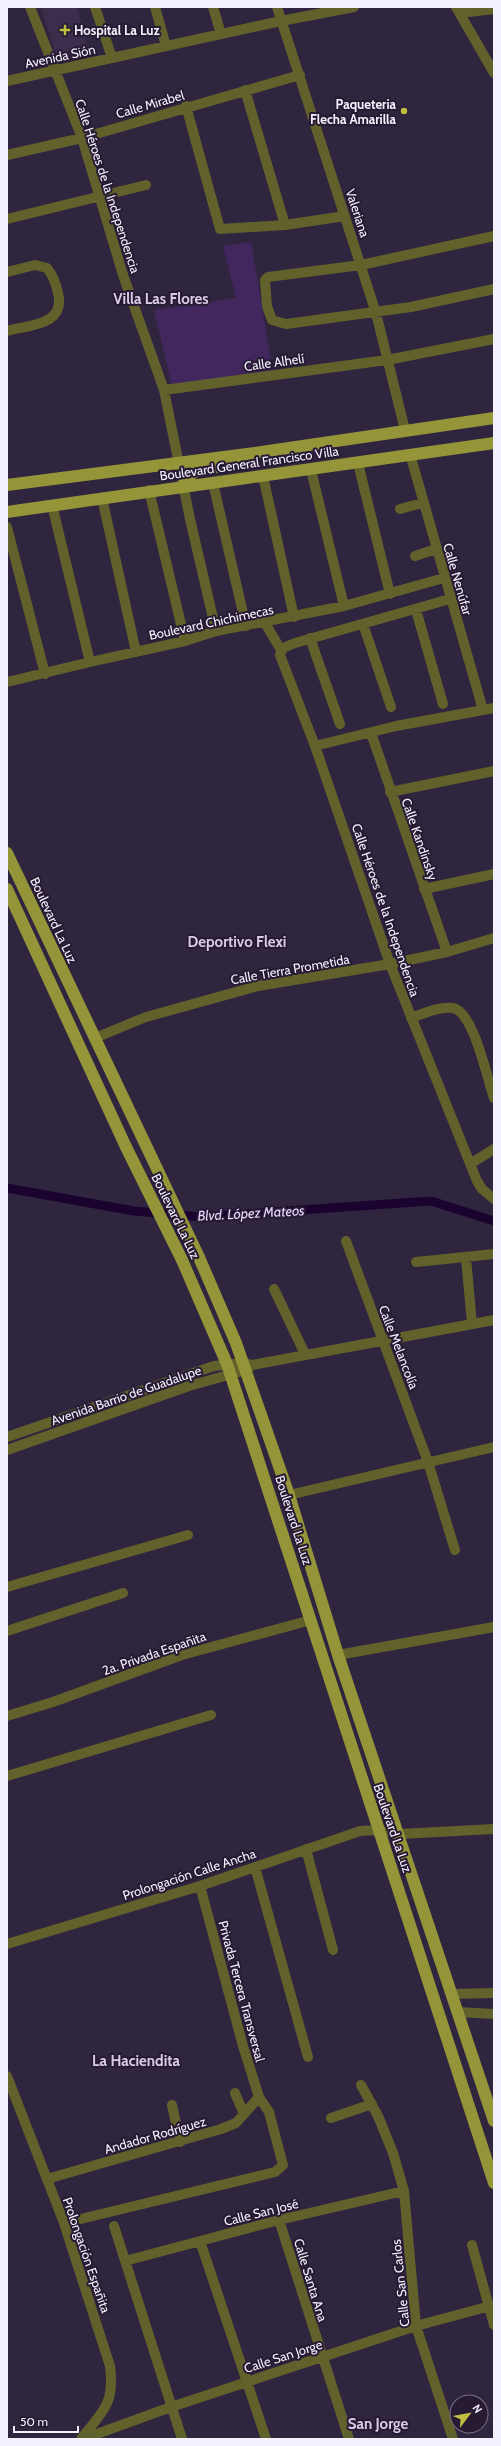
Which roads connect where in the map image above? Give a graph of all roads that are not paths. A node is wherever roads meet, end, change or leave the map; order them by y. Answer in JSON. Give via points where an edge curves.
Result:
{"nodes":[{"id":1,"x":30,"y":7,"type":"edge"},
{"id":2,"x":95,"y":7,"type":"edge"},
{"id":3,"x":155,"y":7,"type":"edge"},
{"id":4,"x":213,"y":7,"type":"edge"},
{"id":5,"x":277,"y":7,"type":"edge"},
{"id":6,"x":354,"y":7,"type":"edge"},
{"id":7,"x":494,"y":9,"type":"edge"},
{"id":8,"x":458,"y":10,"type":"edge"},
{"id":9,"x":281,"y":21,"type":"junction"},
{"id":10,"x":221,"y":34,"type":"junction"},
{"id":11,"x":166,"y":46,"type":"junction"},
{"id":12,"x":112,"y":58,"type":"junction"},
{"id":13,"x":55,"y":70,"type":"junction"},
{"id":14,"x":494,"y":73,"type":"edge"},
{"id":15,"x":300,"y":75,"type":"junction"},
{"id":16,"x":7,"y":81,"type":"edge"},
{"id":17,"x":245,"y":90,"type":"junction"},
{"id":18,"x":186,"y":106,"type":"junction"},
{"id":19,"x":82,"y":138,"type":"junction"},
{"id":20,"x":7,"y":156,"type":"edge"},
{"id":21,"x":146,"y":186,"type":"dead end"},
{"id":22,"x":99,"y":198,"type":"junction"},
{"id":23,"x":345,"y":216,"type":"junction"},
{"id":24,"x":7,"y":219,"type":"edge"},
{"id":25,"x":284,"y":225,"type":"junction"},
{"id":26,"x":494,"y":236,"type":"edge"},
{"id":27,"x":361,"y":265,"type":"junction"},
{"id":28,"x":7,"y":272,"type":"edge"},
{"id":29,"x":494,"y":289,"type":"edge"},
{"id":30,"x":376,"y":313,"type":"junction"},
{"id":31,"x":7,"y":331,"type":"edge"},
{"id":32,"x":494,"y":339,"type":"edge"},
{"id":33,"x":387,"y":360,"type":"junction"},
{"id":34,"x":164,"y":390,"type":"junction"},
{"id":35,"x":494,"y":418,"type":"edge"},
{"id":36,"x":405,"y":430,"type":"junction"},
{"id":37,"x":492,"y":442,"type":"edge"},
{"id":38,"x":247,"y":454,"type":"junction"},
{"id":39,"x":410,"y":454,"type":"junction"},
{"id":40,"x":180,"y":462,"type":"junction"},
{"id":41,"x":358,"y":463,"type":"junction"},
{"id":42,"x":311,"y":470,"type":"junction"},
{"id":43,"x":263,"y":476,"type":"junction"},
{"id":44,"x":213,"y":483,"type":"junction"},
{"id":45,"x":7,"y":485,"type":"edge"},
{"id":46,"x":183,"y":486,"type":"junction"},
{"id":47,"x":149,"y":490,"type":"junction"},
{"id":48,"x":102,"y":498,"type":"junction"},
{"id":49,"x":422,"y":503,"type":"junction"},
{"id":50,"x":52,"y":505,"type":"junction"},
{"id":51,"x":400,"y":509,"type":"dead end"},
{"id":52,"x":7,"y":512,"type":"edge"},
{"id":53,"x":7,"y":527,"type":"edge"},
{"id":54,"x":436,"y":549,"type":"junction"},
{"id":55,"x":415,"y":556,"type":"dead end"},
{"id":56,"x":444,"y":578,"type":"junction"},
{"id":57,"x":390,"y":594,"type":"junction"},
{"id":58,"x":450,"y":600,"type":"junction"},
{"id":59,"x":344,"y":606,"type":"junction"},
{"id":60,"x":416,"y":610,"type":"junction"},
{"id":61,"x":294,"y":617,"type":"junction"},
{"id":62,"x":265,"y":623,"type":"junction"},
{"id":63,"x":363,"y":624,"type":"junction"},
{"id":64,"x":246,"y":626,"type":"junction"},
{"id":65,"x":216,"y":631,"type":"junction"},
{"id":66,"x":310,"y":638,"type":"junction"},
{"id":67,"x":185,"y":641,"type":"junction"},
{"id":68,"x":281,"y":650,"type":"junction"},
{"id":69,"x":136,"y":652,"type":"junction"},
{"id":70,"x":90,"y":662,"type":"junction"},
{"id":71,"x":44,"y":674,"type":"junction"},
{"id":72,"x":7,"y":682,"type":"edge"},
{"id":73,"x":443,"y":704,"type":"dead end"},
{"id":74,"x":390,"y":707,"type":"dead end"},
{"id":75,"x":494,"y":708,"type":"edge"},
{"id":76,"x":483,"y":710,"type":"junction"},
{"id":77,"x":340,"y":724,"type":"dead end"},
{"id":78,"x":371,"y":734,"type":"junction"},
{"id":79,"x":315,"y":746,"type":"junction"},
{"id":80,"x":494,"y":770,"type":"edge"},
{"id":81,"x":390,"y":792,"type":"junction"},
{"id":82,"x":7,"y":852,"type":"edge"},
{"id":83,"x":494,"y":874,"type":"edge"},
{"id":84,"x":7,"y":889,"type":"edge"},
{"id":85,"x":424,"y":890,"type":"junction"},
{"id":86,"x":494,"y":938,"type":"edge"},
{"id":87,"x":447,"y":952,"type":"junction"},
{"id":88,"x":390,"y":964,"type":"junction"},
{"id":89,"x":411,"y":1018,"type":"junction"},
{"id":90,"x":95,"y":1038,"type":"junction"},
{"id":91,"x":494,"y":1098,"type":"edge"},
{"id":92,"x":494,"y":1149,"type":"edge"},
{"id":93,"x":470,"y":1164,"type":"junction"},
{"id":94,"x":494,"y":1199,"type":"edge"},
{"id":95,"x":346,"y":1241,"type":"dead end"},
{"id":96,"x":494,"y":1254,"type":"edge"},
{"id":97,"x":198,"y":1255,"type":"junction"},
{"id":98,"x":466,"y":1258,"type":"junction"},
{"id":99,"x":182,"y":1260,"type":"junction"},
{"id":100,"x":416,"y":1262,"type":"dead end"},
{"id":101,"x":274,"y":1289,"type":"dead end"},
{"id":102,"x":494,"y":1320,"type":"edge"},
{"id":103,"x":472,"y":1324,"type":"junction"},
{"id":104,"x":382,"y":1341,"type":"junction"},
{"id":105,"x":305,"y":1354,"type":"junction"},
{"id":106,"x":247,"y":1366,"type":"junction"},
{"id":107,"x":229,"y":1369,"type":"junction"},
{"id":108,"x":7,"y":1437,"type":"edge"},
{"id":109,"x":494,"y":1447,"type":"edge"},
{"id":110,"x":7,"y":1450,"type":"edge"},
{"id":111,"x":428,"y":1462,"type":"junction"},
{"id":112,"x":289,"y":1495,"type":"junction"},
{"id":113,"x":188,"y":1535,"type":"dead end"},
{"id":114,"x":455,"y":1550,"type":"dead end"},
{"id":115,"x":7,"y":1587,"type":"edge"},
{"id":116,"x":123,"y":1593,"type":"dead end"},
{"id":117,"x":312,"y":1620,"type":"junction"},
{"id":118,"x":494,"y":1627,"type":"edge"},
{"id":119,"x":7,"y":1631,"type":"edge"},
{"id":120,"x":338,"y":1655,"type":"junction"},
{"id":121,"x":210,"y":1715,"type":"dead end"},
{"id":122,"x":7,"y":1716,"type":"edge"},
{"id":123,"x":7,"y":1776,"type":"edge"},
{"id":124,"x":494,"y":1829,"type":"edge"},
{"id":125,"x":378,"y":1830,"type":"junction"},
{"id":126,"x":399,"y":1834,"type":"junction"},
{"id":127,"x":306,"y":1849,"type":"junction"},
{"id":128,"x":255,"y":1867,"type":"junction"},
{"id":129,"x":200,"y":1886,"type":"junction"},
{"id":130,"x":7,"y":1944,"type":"edge"},
{"id":131,"x":333,"y":1950,"type":"dead end"},
{"id":132,"x":494,"y":1993,"type":"edge"},
{"id":133,"x":452,"y":1994,"type":"junction"},
{"id":134,"x":458,"y":2012,"type":"junction"},
{"id":135,"x":494,"y":2014,"type":"edge"},
{"id":136,"x":308,"y":2057,"type":"dead end"},
{"id":137,"x":7,"y":2076,"type":"edge"},
{"id":138,"x":360,"y":2085,"type":"dead end"},
{"id":139,"x":234,"y":2093,"type":"dead end"},
{"id":140,"x":261,"y":2099,"type":"junction"},
{"id":141,"x":372,"y":2104,"type":"junction"},
{"id":142,"x":172,"y":2105,"type":"dead end"},
{"id":143,"x":244,"y":2114,"type":"junction"},
{"id":144,"x":331,"y":2118,"type":"dead end"},
{"id":145,"x":494,"y":2121,"type":"edge"},
{"id":146,"x":180,"y":2142,"type":"junction"},
{"id":147,"x":47,"y":2179,"type":"junction"},
{"id":148,"x":494,"y":2182,"type":"edge"},
{"id":149,"x":404,"y":2191,"type":"junction"},
{"id":150,"x":279,"y":2220,"type":"junction"},
{"id":151,"x":64,"y":2223,"type":"junction"},
{"id":152,"x":114,"y":2226,"type":"dead end"},
{"id":153,"x":200,"y":2241,"type":"junction"},
{"id":154,"x":472,"y":2244,"type":"dead end"},
{"id":155,"x":125,"y":2261,"type":"junction"},
{"id":156,"x":491,"y":2306,"type":"edge"},
{"id":157,"x":494,"y":2325,"type":"edge"},
{"id":158,"x":416,"y":2326,"type":"junction"},
{"id":159,"x":322,"y":2357,"type":"junction"},
{"id":160,"x":248,"y":2382,"type":"junction"},
{"id":161,"x":171,"y":2407,"type":"junction"},
{"id":162,"x":82,"y":2439,"type":"edge"},
{"id":163,"x":182,"y":2439,"type":"edge"},
{"id":164,"x":266,"y":2439,"type":"edge"},
{"id":165,"x":349,"y":2439,"type":"edge"},
{"id":166,"x":453,"y":2439,"type":"edge"}],
"edges":[{"from":1,"to":13,"type":"street","name":"Calle Héroes de la Independencia"},
{"from":2,"to":12,"type":"street"},
{"from":3,"to":11,"type":"street"},
{"from":4,"to":10,"type":"street"},
{"from":5,"to":9,"type":"street","name":"Valeriana"},
{"from":6,"to":9,"type":"street","name":"Avenida Sión"},
{"from":7,"to":8,"type":"street"},
{"from":8,"to":14,"type":"street"},
{"from":9,"to":10,"type":"street","name":"Avenida Sión"},
{"from":9,"to":15,"type":"street","name":"Valeriana"},
{"from":10,"to":11,"type":"street","name":"Avenida Sión"},
{"from":11,"to":12,"type":"street","name":"Avenida Sión"},
{"from":12,"to":13,"type":"street","name":"Avenida Sión"},
{"from":13,"to":16,"type":"street","name":"Avenida Sión"},
{"from":13,"to":19,"type":"street","name":"Calle Héroes de la Independencia"},
{"from":15,"to":17,"type":"street","name":"Calle Mirabel"},
{"from":15,"to":23,"type":"street","name":"Valeriana"},
{"from":17,"to":18,"type":"street","name":"Calle Mirabel"},
{"from":17,"to":25,"type":"street"},
{"from":18,"to":19,"type":"street","name":"Calle Mirabel"},
{"from":18,"to":25,"type":"street","via":[[220,229]]},
{"from":19,"to":20,"type":"street","name":"Calle Mirabel"},
{"from":19,"to":22,"type":"street","name":"Calle Héroes de la Independencia"},
{"from":21,"to":22,"type":"street"},
{"from":22,"to":24,"type":"street"},
{"from":22,"to":34,"type":"street","name":"Calle Héroes de la Independencia"},
{"from":23,"to":25,"type":"street"},
{"from":23,"to":27,"type":"street","name":"Valeriana"},
{"from":26,"to":27,"type":"street"},
{"from":27,"to":30,"type":"street","name":"Valeriana"},
{"from":27,"to":30,"type":"street","via":[[268,277],[265,280],[267,306],[272,320],[286,324]]},
{"from":28,"to":31,"type":"street","via":[[35,265],[42,266],[50,272],[61,304],[57,314],[49,320]]},
{"from":29,"to":30,"type":"street"},
{"from":30,"to":33,"type":"street","name":"Valeriana"},
{"from":32,"to":33,"type":"street","name":"Calle Alhelí"},
{"from":33,"to":34,"type":"street","name":"Calle Alhelí"},
{"from":33,"to":36,"type":"street","name":"Valeriana"},
{"from":34,"to":40,"type":"street","name":"Calle Héroes de la Independencia"},
{"from":35,"to":36,"type":"main road","name":"Boulevard General Francisco Villa"},
{"from":36,"to":38,"type":"main road","name":"Boulevard General Francisco Villa"},
{"from":37,"to":39,"type":"main road","name":"Boulevard General Francisco Villa"},
{"from":38,"to":40,"type":"main road","name":"Boulevard General Francisco Villa"},
{"from":38,"to":46,"type":"main road","via":[[238,462],[229,465],[196,469]]},
{"from":39,"to":41,"type":"main road","name":"Boulevard General Francisco Villa"},
{"from":39,"to":49,"type":"street","name":"Calle Nenúfar"},
{"from":40,"to":45,"type":"main road","name":"Boulevard General Francisco Villa"},
{"from":40,"to":46,"type":"street","name":"Calle Héroes de la Independencia"},
{"from":41,"to":42,"type":"main road","name":"Boulevard General Francisco Villa"},
{"from":41,"to":57,"type":"street"},
{"from":42,"to":43,"type":"main road","name":"Boulevard General Francisco Villa"},
{"from":42,"to":59,"type":"street"},
{"from":43,"to":44,"type":"main road","name":"Boulevard General Francisco Villa"},
{"from":43,"to":61,"type":"street"},
{"from":44,"to":46,"type":"main road","name":"Boulevard General Francisco Villa"},
{"from":44,"to":64,"type":"street"},
{"from":46,"to":47,"type":"main road","name":"Boulevard General Francisco Villa"},
{"from":46,"to":65,"type":"street","name":"Calle Héroes de la Independencia"},
{"from":47,"to":48,"type":"main road","name":"Boulevard General Francisco Villa"},
{"from":47,"to":67,"type":"street"},
{"from":48,"to":50,"type":"main road","name":"Boulevard General Francisco Villa"},
{"from":48,"to":69,"type":"street"},
{"from":49,"to":51,"type":"street"},
{"from":49,"to":54,"type":"street","name":"Calle Nenúfar"},
{"from":50,"to":52,"type":"main road","name":"Boulevard General Francisco Villa"},
{"from":50,"to":70,"type":"street"},
{"from":53,"to":71,"type":"street"},
{"from":54,"to":55,"type":"street"},
{"from":54,"to":56,"type":"street","name":"Calle Nenúfar"},
{"from":56,"to":57,"type":"street","name":"Boulevard Chichimecas"},
{"from":56,"to":58,"type":"street","name":"Calle Nenúfar"},
{"from":57,"to":59,"type":"street","name":"Boulevard Chichimecas"},
{"from":58,"to":60,"type":"street"},
{"from":58,"to":76,"type":"street","name":"Calle Nenúfar"},
{"from":59,"to":61,"type":"street","name":"Boulevard Chichimecas"},
{"from":60,"to":63,"type":"street"},
{"from":60,"to":73,"type":"street"},
{"from":61,"to":62,"type":"street","name":"Boulevard Chichimecas"},
{"from":62,"to":64,"type":"street","name":"Boulevard Chichimecas"},
{"from":62,"to":68,"type":"street"},
{"from":63,"to":66,"type":"street"},
{"from":63,"to":74,"type":"street"},
{"from":64,"to":65,"type":"street","name":"Boulevard Chichimecas"},
{"from":65,"to":67,"type":"street","name":"Boulevard Chichimecas"},
{"from":66,"to":68,"type":"street"},
{"from":66,"to":77,"type":"street"},
{"from":67,"to":69,"type":"street","name":"Boulevard Chichimecas"},
{"from":68,"to":79,"type":"street","name":"Calle Héroes de la Independencia","via":[[281,662]]},
{"from":69,"to":70,"type":"street","name":"Boulevard Chichimecas"},
{"from":70,"to":71,"type":"street","name":"Boulevard Chichimecas"},
{"from":71,"to":72,"type":"street","name":"Boulevard Chichimecas"},
{"from":75,"to":76,"type":"street"},
{"from":76,"to":78,"type":"street","via":[[396,726]]},
{"from":78,"to":79,"type":"street"},
{"from":78,"to":81,"type":"street","name":"Calle Kandinsky"},
{"from":79,"to":88,"type":"street","name":"Calle Héroes de la Independencia"},
{"from":80,"to":81,"type":"street"},
{"from":81,"to":85,"type":"street","name":"Calle Kandinsky"},
{"from":82,"to":90,"type":"main road","name":"Boulevard La Luz"},
{"from":83,"to":85,"type":"street"},
{"from":84,"to":99,"type":"main road","name":"Boulevard La Luz"},
{"from":85,"to":87,"type":"street","name":"Calle Kandinsky"},
{"from":86,"to":87,"type":"street","name":"Calle Tierra Prometida"},
{"from":87,"to":88,"type":"street","name":"Calle Tierra Prometida"},
{"from":88,"to":89,"type":"street","name":"Calle Héroes de la Independencia"},
{"from":88,"to":90,"type":"street","name":"Calle Tierra Prometida","via":[[258,986],[146,1017]]},
{"from":89,"to":91,"type":"street","via":[[443,1008],[458,1009],[470,1024]]},
{"from":89,"to":93,"type":"street","name":"Calle Héroes de la Independencia"},
{"from":90,"to":97,"type":"main road","name":"Boulevard La Luz"},
{"from":92,"to":93,"type":"street"},
{"from":93,"to":94,"type":"street","name":"Calle Héroes de la Independencia","via":[[482,1189]]},
{"from":95,"to":104,"type":"street","name":"Calle Melancolía"},
{"from":96,"to":98,"type":"street"},
{"from":97,"to":99,"type":"main road","via":[[190,1260]]},
{"from":97,"to":106,"type":"main road","name":"Boulevard La Luz"},
{"from":98,"to":100,"type":"street"},
{"from":98,"to":103,"type":"street"},
{"from":99,"to":107,"type":"main road","name":"Boulevard La Luz"},
{"from":101,"to":105,"type":"street"},
{"from":102,"to":103,"type":"street","name":"Avenida Barrio de Guadalupe"},
{"from":103,"to":104,"type":"street","name":"Avenida Barrio de Guadalupe"},
{"from":104,"to":105,"type":"street","name":"Avenida Barrio de Guadalupe"},
{"from":104,"to":111,"type":"street","name":"Calle Melancolía"},
{"from":105,"to":106,"type":"street","name":"Avenida Barrio de Guadalupe"},
{"from":106,"to":107,"type":"street","name":"Avenida Barrio de Guadalupe"},
{"from":106,"to":112,"type":"main road","name":"Boulevard La Luz"},
{"from":107,"to":108,"type":"street","name":"Avenida Barrio de Guadalupe","via":[[179,1377]]},
{"from":107,"to":110,"type":"street","name":"Avenida Barrio de Guadalupe","via":[[189,1386]]},
{"from":107,"to":117,"type":"main road","name":"Boulevard La Luz"},
{"from":109,"to":111,"type":"street"},
{"from":111,"to":112,"type":"street"},
{"from":111,"to":114,"type":"street","name":"Calle Melancolía"},
{"from":112,"to":120,"type":"main road","name":"Boulevard La Luz"},
{"from":113,"to":115,"type":"street"},
{"from":116,"to":119,"type":"street"},
{"from":117,"to":122,"type":"street","name":"2a. Privada Españita","via":[[188,1653],[60,1700]]},
{"from":117,"to":125,"type":"main road","name":"Boulevard La Luz"},
{"from":118,"to":120,"type":"street"},
{"from":120,"to":126,"type":"main road","name":"Boulevard La Luz"},
{"from":121,"to":123,"type":"street"},
{"from":124,"to":126,"type":"street","name":"Prolongación Calle Ancha"},
{"from":125,"to":126,"type":"street","name":"Prolongación Calle Ancha"},
{"from":125,"to":127,"type":"street","name":"Prolongación Calle Ancha","via":[[360,1830]]},
{"from":125,"to":148,"type":"main road","name":"Boulevard La Luz"},
{"from":126,"to":133,"type":"main road","name":"Boulevard La Luz"},
{"from":127,"to":128,"type":"street","name":"Prolongación Calle Ancha"},
{"from":127,"to":131,"type":"street"},
{"from":128,"to":129,"type":"street","name":"Prolongación Calle Ancha"},
{"from":128,"to":136,"type":"street"},
{"from":129,"to":130,"type":"street","name":"Prolongación Calle Ancha"},
{"from":129,"to":140,"type":"street","name":"Privada Tercera Transversal"},
{"from":132,"to":133,"type":"street"},
{"from":133,"to":134,"type":"main road","name":"Boulevard La Luz"},
{"from":134,"to":135,"type":"street"},
{"from":134,"to":145,"type":"main road","name":"Boulevard La Luz"},
{"from":137,"to":147,"type":"street","name":"Prolongación Españita"},
{"from":138,"to":141,"type":"street","name":"Calle San Carlos"},
{"from":139,"to":143,"type":"street"},
{"from":140,"to":143,"type":"street","name":"Andador Rodríguez"},
{"from":140,"to":151,"type":"street","name":"Privada Tercera Transversal","via":[[269,2112],[282,2160],[281,2169]]},
{"from":141,"to":144,"type":"street"},
{"from":141,"to":149,"type":"street","name":"Calle San Carlos","via":[[393,2153]]},
{"from":142,"to":146,"type":"street"},
{"from":143,"to":146,"type":"street","name":"Andador Rodríguez","via":[[230,2126]]},
{"from":146,"to":147,"type":"street","name":"Andador Rodríguez"},
{"from":147,"to":151,"type":"street","name":"Prolongación Españita"},
{"from":149,"to":150,"type":"street","name":"Calle San José"},
{"from":149,"to":158,"type":"street","name":"Calle San Carlos"},
{"from":150,"to":153,"type":"street","name":"Calle San José"},
{"from":150,"to":159,"type":"street","name":"Calle Santa Ana"},
{"from":151,"to":162,"type":"street","name":"Prolongación Españita","via":[[112,2379],[109,2403]]},
{"from":152,"to":155,"type":"street"},
{"from":153,"to":155,"type":"street","name":"Calle San José"},
{"from":153,"to":160,"type":"street"},
{"from":154,"to":156,"type":"street"},
{"from":155,"to":161,"type":"street"},
{"from":156,"to":157,"type":"street"},
{"from":156,"to":158,"type":"street","name":"Calle San Jorge"},
{"from":158,"to":159,"type":"street","name":"Calle San Jorge"},
{"from":158,"to":166,"type":"street","name":"Calle San Carlos"},
{"from":159,"to":160,"type":"street","name":"Calle San Jorge"},
{"from":159,"to":165,"type":"street","name":"Calle Santa Ana"},
{"from":160,"to":161,"type":"street","name":"Calle San Jorge"},
{"from":160,"to":164,"type":"street"},
{"from":161,"to":162,"type":"street","name":"Calle San Jorge"},
{"from":161,"to":163,"type":"street"}]}
